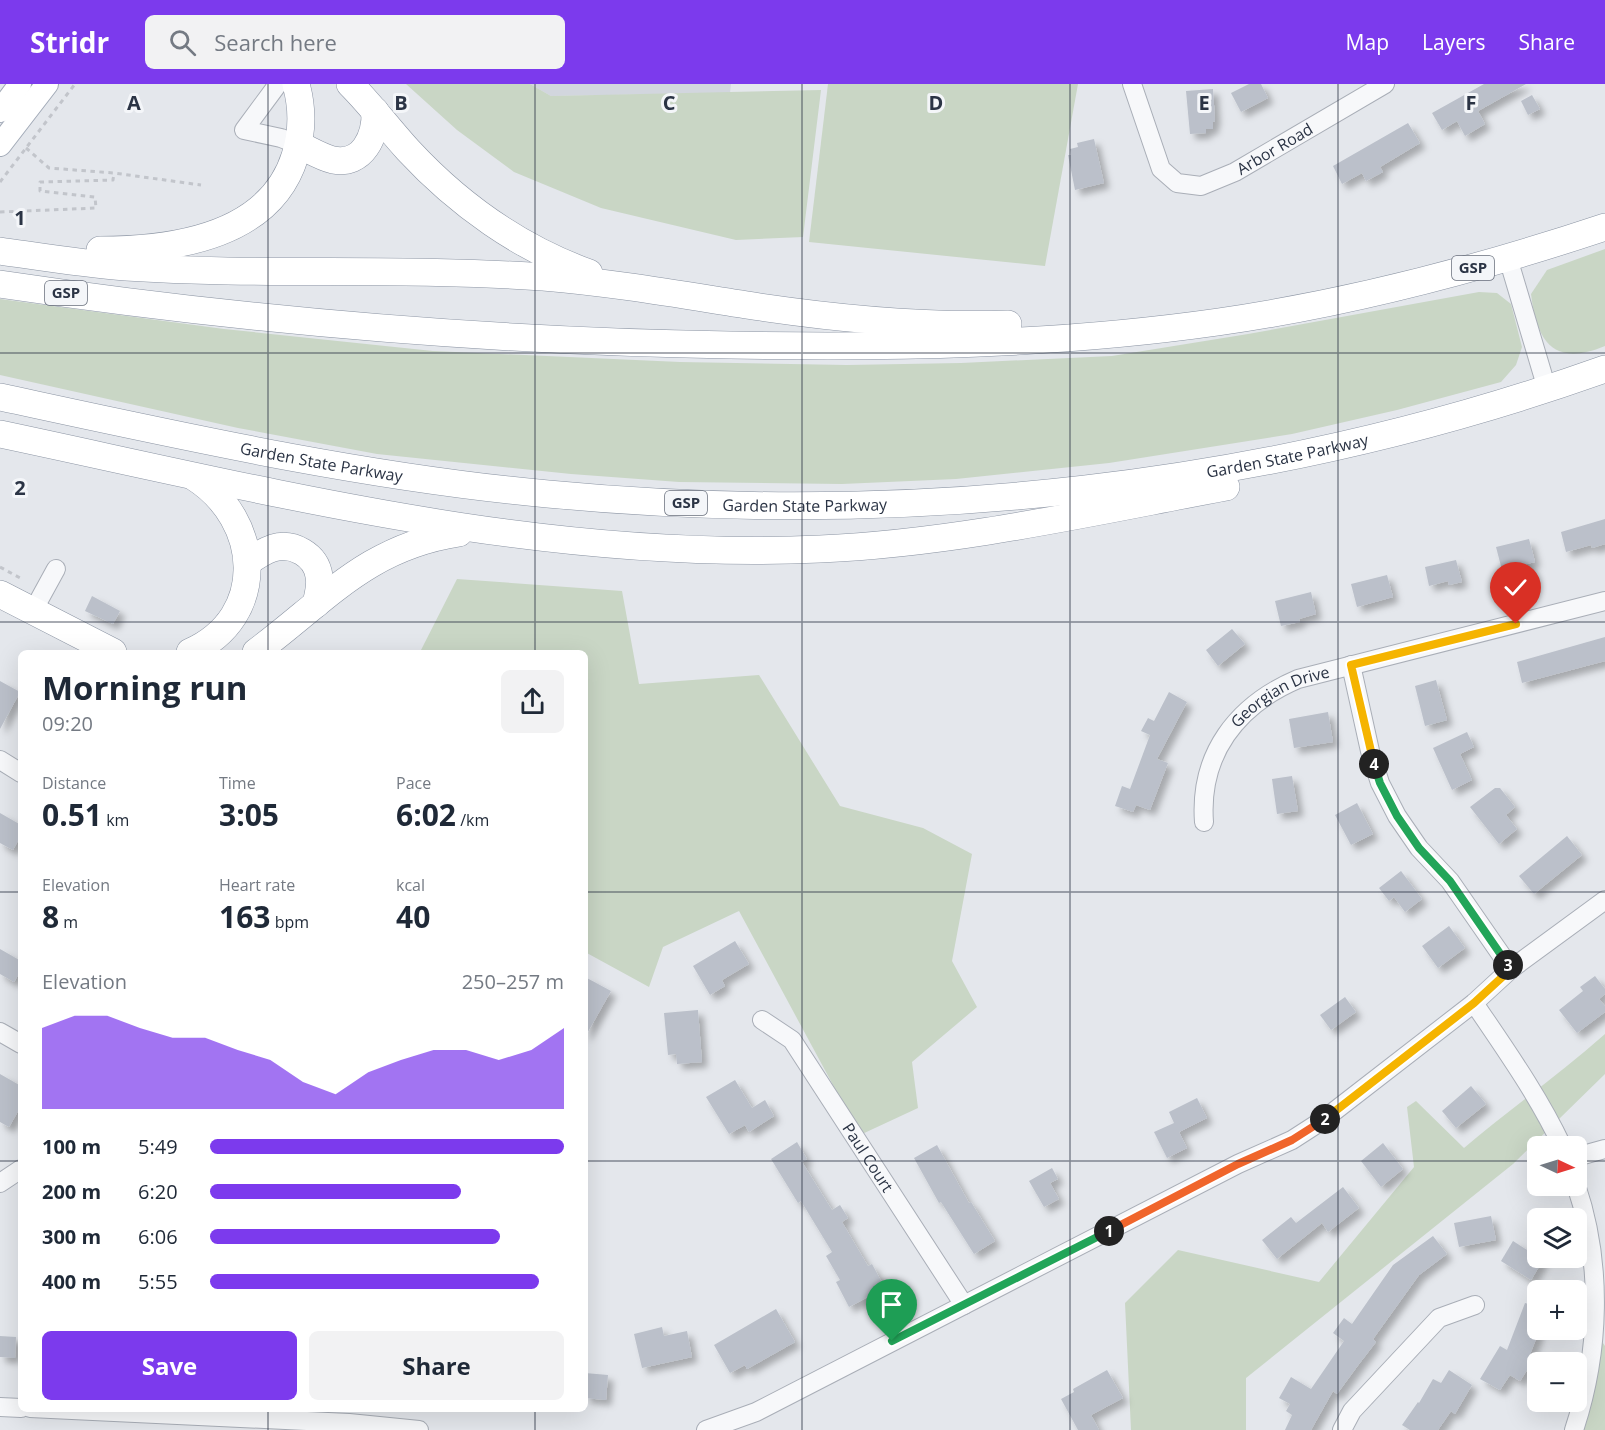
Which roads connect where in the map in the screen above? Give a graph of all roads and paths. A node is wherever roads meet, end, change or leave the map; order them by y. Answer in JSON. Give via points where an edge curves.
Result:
{"nodes":[{"id":1,"x":21,"y":84,"type":"edge"},
{"id":2,"x":47,"y":84,"type":"edge"},
{"id":3,"x":75,"y":84,"type":"edge"},
{"id":4,"x":296,"y":84,"type":"edge"},
{"id":5,"x":350,"y":84,"type":"edge"},
{"id":6,"x":1132,"y":84,"type":"edge"},
{"id":7,"x":1385,"y":84,"type":"edge"},
{"id":8,"x":274,"y":89,"type":"edge"},
{"id":9,"x":0,"y":111,"type":"edge"},
{"id":10,"x":375,"y":111,"type":"junction"},
{"id":11,"x":0,"y":145,"type":"edge"},
{"id":12,"x":299,"y":145,"type":"junction"},
{"id":13,"x":26,"y":148,"type":"junction"},
{"id":14,"x":114,"y":173,"type":"junction"},
{"id":15,"x":0,"y":182,"type":"edge"},
{"id":16,"x":201,"y":185,"type":"dead end"},
{"id":17,"x":0,"y":212,"type":"edge"},
{"id":18,"x":1605,"y":227,"type":"edge"},
{"id":19,"x":0,"y":250,"type":"edge"},
{"id":20,"x":1508,"y":258,"type":"junction"},
{"id":21,"x":0,"y":284,"type":"edge"},
{"id":22,"x":624,"y":285,"type":"junction"},
{"id":23,"x":1222,"y":321,"type":"junction"},
{"id":24,"x":1605,"y":369,"type":"edge"},
{"id":25,"x":1547,"y":389,"type":"junction"},
{"id":26,"x":0,"y":397,"type":"edge"},
{"id":27,"x":0,"y":434,"type":"edge"},
{"id":28,"x":1376,"y":438,"type":"junction"},
{"id":29,"x":188,"y":473,"type":"junction"},
{"id":30,"x":483,"y":530,"type":"junction"},
{"id":31,"x":248,"y":562,"type":"junction"},
{"id":32,"x":56,"y":569,"type":"dead end"},
{"id":33,"x":0,"y":594,"type":"edge"},
{"id":34,"x":1605,"y":601,"type":"edge"},
{"id":35,"x":316,"y":604,"type":"junction"},
{"id":36,"x":33,"y":611,"type":"junction"},
{"id":37,"x":0,"y":613,"type":"edge"},
{"id":38,"x":69,"y":650,"type":"edge"},
{"id":39,"x":109,"y":650,"type":"edge"},
{"id":40,"x":195,"y":650,"type":"edge"},
{"id":41,"x":258,"y":650,"type":"edge"},
{"id":42,"x":1351,"y":665,"type":"junction"},
{"id":43,"x":0,"y":760,"type":"edge"},
{"id":44,"x":18,"y":771,"type":"edge"},
{"id":45,"x":1204,"y":822,"type":"dead end"},
{"id":46,"x":1605,"y":900,"type":"edge"},
{"id":47,"x":1511,"y":969,"type":"junction"},
{"id":48,"x":1474,"y":1003,"type":"junction"},
{"id":49,"x":762,"y":1020,"type":"dead end"},
{"id":50,"x":0,"y":1032,"type":"edge"},
{"id":51,"x":18,"y":1042,"type":"edge"},
{"id":52,"x":1557,"y":1136,"type":"edge"},
{"id":53,"x":1605,"y":1149,"type":"edge"},
{"id":54,"x":1587,"y":1154,"type":"edge"},
{"id":55,"x":18,"y":1171,"type":"edge"},
{"id":56,"x":0,"y":1183,"type":"edge"},
{"id":57,"x":1579,"y":1196,"type":"edge"},
{"id":58,"x":964,"y":1305,"type":"junction"},
{"id":59,"x":1475,"y":1305,"type":"dead end"},
{"id":60,"x":1600,"y":1329,"type":"edge"},
{"id":61,"x":0,"y":1407,"type":"edge"},
{"id":62,"x":18,"y":1408,"type":"edge"},
{"id":63,"x":190,"y":1412,"type":"edge"},
{"id":64,"x":349,"y":1416,"type":"edge"},
{"id":65,"x":419,"y":1430,"type":"edge"},
{"id":66,"x":706,"y":1430,"type":"edge"},
{"id":67,"x":1342,"y":1430,"type":"edge"},
{"id":68,"x":1574,"y":1430,"type":"edge"}],
"edges":[{"from":1,"to":9,"type":"main road"},
{"from":2,"to":11,"type":"main road"},
{"from":3,"to":13,"type":"path"},
{"from":4,"to":12,"type":"highway","via":[[302,114]]},
{"from":5,"to":10,"type":"highway"},
{"from":6,"to":7,"type":"street","name":"Arbor Road","via":[[1161,169],[1177,183],[1201,186],[1234,172]]},
{"from":8,"to":12,"type":"street","via":[[244,130]]},
{"from":10,"to":12,"type":"highway","via":[[368,145],[352,159],[333,160]]},
{"from":10,"to":22,"type":"highway","via":[[452,194],[476,212],[555,259]]},
{"from":12,"to":19,"type":"highway","via":[[287,176],[270,200],[245,220],[212,235],[122,250]]},
{"from":13,"to":14,"type":"path","via":[[49,168]]},
{"from":13,"to":15,"type":"path"},
{"from":14,"to":16,"type":"path"},
{"from":14,"to":17,"type":"path","via":[[113,180],[40,182],[40,191],[95,197],[96,208]]},
{"from":18,"to":20,"type":"highway","number":"GSP"},
{"from":19,"to":22,"type":"highway","via":[[158,269],[502,275]]},
{"from":20,"to":23,"type":"highway","number":"GSP","via":[[1340,300]]},
{"from":20,"to":25,"type":"street"},
{"from":21,"to":23,"type":"highway","number":"GSP","via":[[329,323],[485,337],[663,344],[941,345],[1104,336]]},
{"from":22,"to":23,"type":"highway","via":[[785,310],[902,322],[985,325],[1078,320]]},
{"from":24,"to":25,"type":"highway","name":"Garden State Parkway","number":"GSP"},
{"from":25,"to":28,"type":"highway","name":"Garden State Parkway","number":"GSP"},
{"from":26,"to":28,"type":"highway","name":"Garden State Parkway","number":"GSP","via":[[372,472],[547,494],[708,504],[906,503],[1085,489],[1319,452]]},
{"from":27,"to":29,"type":"highway"},
{"from":28,"to":30,"type":"highway","via":[[1259,480],[1038,522],[890,544],[732,550]]},
{"from":29,"to":30,"type":"highway","via":[[325,503]]},
{"from":29,"to":31,"type":"highway","via":[[217,494],[235,517]]},
{"from":30,"to":35,"type":"highway","via":[[429,539],[394,551],[359,570]]},
{"from":31,"to":35,"type":"highway","via":[[279,547],[304,552],[319,574]]},
{"from":31,"to":40,"type":"highway","via":[[244,590],[234,614],[217,635]]},
{"from":32,"to":36,"type":"street"},
{"from":33,"to":36,"type":"highway"},
{"from":34,"to":42,"type":"street","name":"Georgian Drive"},
{"from":35,"to":41,"type":"highway"},
{"from":36,"to":39,"type":"highway"},
{"from":37,"to":38,"type":"highway"},
{"from":42,"to":45,"type":"street","name":"Georgian Drive","via":[[1275,689],[1236,721],[1211,764],[1205,788]]},
{"from":42,"to":47,"type":"street","via":[[1370,751],[1380,783],[1397,816],[1419,848],[1450,881]]},
{"from":43,"to":44,"type":"street"},
{"from":46,"to":47,"type":"street"},
{"from":47,"to":48,"type":"street"},
{"from":48,"to":52,"type":"street","via":[[1529,1085]]},
{"from":48,"to":58,"type":"street","via":[[1292,1140]]},
{"from":49,"to":58,"type":"street","name":"Paul Court","via":[[792,1040]]},
{"from":50,"to":51,"type":"street"},
{"from":53,"to":54,"type":"street"},
{"from":55,"to":56,"type":"street"},
{"from":57,"to":60,"type":"street","via":[[1591,1246]]},
{"from":58,"to":66,"type":"street","via":[[756,1412]]},
{"from":59,"to":67,"type":"street","via":[[1439,1318],[1352,1411]]},
{"from":60,"to":68,"type":"street"},
{"from":61,"to":62,"type":"street"},
{"from":63,"to":64,"type":"street"},
{"from":64,"to":65,"type":"street"}]}
